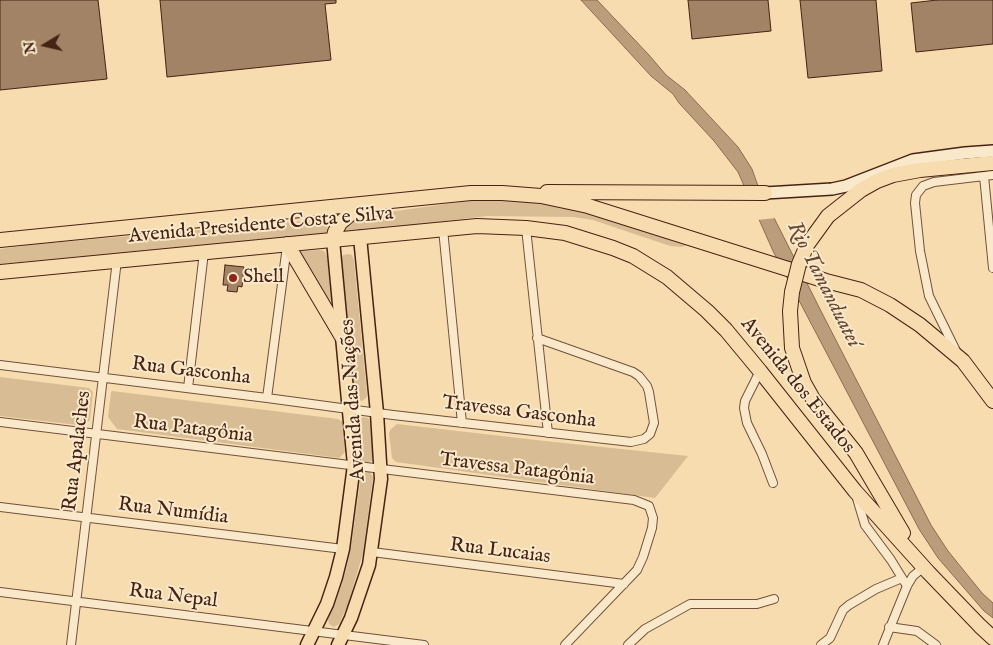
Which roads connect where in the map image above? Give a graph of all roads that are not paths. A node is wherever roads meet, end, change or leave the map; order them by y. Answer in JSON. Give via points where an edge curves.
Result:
{"nodes":[{"id":1,"x":993,"y":151,"type":"edge"},
{"id":2,"x":993,"y":163,"type":"edge"},
{"id":3,"x":985,"y":172,"type":"edge"},
{"id":4,"x":765,"y":193,"type":"joint"},
{"id":5,"x":521,"y":194,"type":"junction"},
{"id":6,"x":361,"y":204,"type":"junction"},
{"id":7,"x":526,"y":228,"type":"junction"},
{"id":8,"x":443,"y":229,"type":"junction"},
{"id":9,"x":360,"y":237,"type":"junction"},
{"id":10,"x":0,"y":240,"type":"edge"},
{"id":11,"x":333,"y":240,"type":"junction"},
{"id":12,"x":287,"y":244,"type":"junction"},
{"id":13,"x":204,"y":252,"type":"junction"},
{"id":14,"x":117,"y":260,"type":"junction"},
{"id":15,"x":993,"y":268,"type":"edge"},
{"id":16,"x":0,"y":272,"type":"edge"},
{"id":17,"x":342,"y":337,"type":"junction"},
{"id":18,"x":537,"y":338,"type":"junction"},
{"id":19,"x":963,"y":361,"type":"junction"},
{"id":20,"x":0,"y":366,"type":"edge"},
{"id":21,"x":760,"y":371,"type":"junction"},
{"id":22,"x":104,"y":378,"type":"junction"},
{"id":23,"x":188,"y":388,"type":"junction"},
{"id":24,"x":267,"y":398,"type":"junction"},
{"id":25,"x":993,"y":401,"type":"edge"},
{"id":26,"x":349,"y":408,"type":"junction"},
{"id":27,"x":377,"y":413,"type":"junction"},
{"id":28,"x":0,"y":422,"type":"edge"},
{"id":29,"x":462,"y":423,"type":"junction"},
{"id":30,"x":548,"y":433,"type":"junction"},
{"id":31,"x":97,"y":434,"type":"junction"},
{"id":32,"x":354,"y":465,"type":"junction"},
{"id":33,"x":381,"y":470,"type":"junction"},
{"id":34,"x":773,"y":483,"type":"dead end"},
{"id":35,"x":855,"y":491,"type":"junction"},
{"id":36,"x":0,"y":507,"type":"edge"},
{"id":37,"x":87,"y":518,"type":"junction"},
{"id":38,"x":343,"y":549,"type":"junction"},
{"id":39,"x":372,"y":552,"type":"junction"},
{"id":40,"x":915,"y":556,"type":"junction"},
{"id":41,"x":924,"y":567,"type":"junction"},
{"id":42,"x":902,"y":578,"type":"junction"},
{"id":43,"x":624,"y":584,"type":"junction"},
{"id":44,"x":906,"y":586,"type":"junction"},
{"id":45,"x":0,"y":592,"type":"edge"},
{"id":46,"x":774,"y":599,"type":"dead end"},
{"id":47,"x":76,"y":602,"type":"junction"},
{"id":48,"x":889,"y":627,"type":"junction"},
{"id":49,"x":314,"y":631,"type":"junction"},
{"id":50,"x":993,"y":638,"type":"edge"},
{"id":51,"x":340,"y":640,"type":"edge"},
{"id":52,"x":71,"y":645,"type":"edge"},
{"id":53,"x":307,"y":645,"type":"edge"},
{"id":54,"x":424,"y":645,"type":"edge"},
{"id":55,"x":565,"y":645,"type":"edge"},
{"id":56,"x":628,"y":645,"type":"edge"},
{"id":57,"x":821,"y":645,"type":"edge"},
{"id":58,"x":883,"y":645,"type":"edge"},
{"id":59,"x":936,"y":645,"type":"edge"}],
"edges":[{"from":1,"to":4,"type":"main road","via":[[913,160],[832,189]]},
{"from":2,"to":3,"type":"highway"},
{"from":3,"to":15,"type":"street"},
{"from":3,"to":19,"type":"street","via":[[923,186],[915,203],[929,296]]},
{"from":3,"to":40,"type":"highway","bridge":true,"via":[[920,170],[876,181],[847,200],[818,229],[799,264],[792,292],[792,348],[797,366],[813,399],[856,453]]},
{"from":4,"to":5,"type":"highway","via":[[557,191]]},
{"from":5,"to":6,"type":"highway","name":"Avenida Presidente Costa e Silva","via":[[483,192]]},
{"from":5,"to":19,"type":"highway","via":[[588,206],[861,290],[920,325]]},
{"from":6,"to":10,"type":"highway","name":"Avenida Presidente Costa e Silva"},
{"from":6,"to":11,"type":"highway","via":[[340,223]]},
{"from":7,"to":8,"type":"highway","name":"Avenida Presidente Costa e Silva","via":[[477,226]]},
{"from":7,"to":18,"type":"street"},
{"from":7,"to":21,"type":"highway","name":"Avenida dos Estados","via":[[592,240],[650,266],[707,311]]},
{"from":8,"to":9,"type":"highway","name":"Avenida Presidente Costa e Silva"},
{"from":8,"to":29,"type":"street"},
{"from":9,"to":11,"type":"highway","name":"Avenida Presidente Costa e Silva"},
{"from":9,"to":27,"type":"main road","name":"Avenida das Nações"},
{"from":11,"to":12,"type":"highway","name":"Avenida Presidente Costa e Silva"},
{"from":11,"to":17,"type":"main road","name":"Avenida das Nações"},
{"from":12,"to":13,"type":"highway","name":"Avenida Presidente Costa e Silva"},
{"from":12,"to":17,"type":"highway"},
{"from":12,"to":24,"type":"street"},
{"from":13,"to":14,"type":"highway","name":"Avenida Presidente Costa e Silva"},
{"from":13,"to":23,"type":"street"},
{"from":14,"to":16,"type":"highway","name":"Avenida Presidente Costa e Silva"},
{"from":14,"to":22,"type":"street","name":"Rua Apalaches"},
{"from":17,"to":26,"type":"main road","name":"Avenida das Nações"},
{"from":18,"to":30,"type":"street"},
{"from":18,"to":30,"type":"street","name":"Travessa Gasconha","via":[[634,372],[644,381],[649,392],[654,423],[653,430],[636,442]]},
{"from":19,"to":25,"type":"highway"},
{"from":20,"to":22,"type":"street","name":"Rua Gasconha"},
{"from":21,"to":34,"type":"street","via":[[744,408],[747,423]]},
{"from":21,"to":35,"type":"highway","name":"Avenida dos Estados"},
{"from":22,"to":23,"type":"street","name":"Rua Gasconha"},
{"from":22,"to":31,"type":"street","name":"Rua Apalaches"},
{"from":23,"to":24,"type":"street","name":"Rua Gasconha"},
{"from":24,"to":26,"type":"street","name":"Rua Gasconha"},
{"from":26,"to":27,"type":"street","name":"Rua Gasconha"},
{"from":26,"to":32,"type":"main road","name":"Avenida das Nações"},
{"from":27,"to":29,"type":"street","name":"Travessa Gasconha"},
{"from":27,"to":33,"type":"main road","name":"Avenida das Nações"},
{"from":28,"to":31,"type":"street","name":"Rua Patagônia"},
{"from":29,"to":30,"type":"street","name":"Travessa Gasconha"},
{"from":31,"to":32,"type":"street","name":"Rua Patagônia"},
{"from":31,"to":37,"type":"street","name":"Rua Apalaches"},
{"from":32,"to":33,"type":"street","name":"Rua Patagônia"},
{"from":32,"to":38,"type":"main road","name":"Avenida das Nações"},
{"from":33,"to":39,"type":"main road","name":"Avenida das Nações"},
{"from":33,"to":43,"type":"street","name":"Travessa Patagônia","via":[[634,500],[649,506],[653,518],[648,542],[637,570]]},
{"from":35,"to":40,"type":"highway","name":"Avenida dos Estados"},
{"from":35,"to":42,"type":"street","via":[[865,525]]},
{"from":36,"to":37,"type":"street","name":"Rua Numídia"},
{"from":37,"to":38,"type":"street","name":"Rua Numídia"},
{"from":37,"to":47,"type":"street","name":"Rua Apalaches"},
{"from":38,"to":49,"type":"main road","name":"Avenida das Nações","via":[[333,589]]},
{"from":39,"to":43,"type":"street","name":"Rua Lucaias"},
{"from":39,"to":51,"type":"main road","name":"Avenida das Nações"},
{"from":40,"to":41,"type":"highway","name":"Avenida dos Estados"},
{"from":41,"to":44,"type":"street"},
{"from":41,"to":50,"type":"highway","name":"Avenida dos Estados"},
{"from":42,"to":44,"type":"street"},
{"from":42,"to":57,"type":"street","via":[[849,605],[843,610],[830,638]]},
{"from":43,"to":55,"type":"street"},
{"from":44,"to":48,"type":"street"},
{"from":45,"to":47,"type":"street","name":"Rua Nepal"},
{"from":46,"to":56,"type":"street","via":[[756,604],[690,604],[645,629]]},
{"from":47,"to":49,"type":"street","name":"Rua Nepal"},
{"from":47,"to":52,"type":"street","name":"Rua Apalaches"},
{"from":48,"to":58,"type":"street"},
{"from":48,"to":59,"type":"street","via":[[917,631]]},
{"from":49,"to":51,"type":"street","name":"Rua Nepal"},
{"from":49,"to":53,"type":"main road","name":"Avenida das Nações"},
{"from":51,"to":54,"type":"street","name":"Rua Nepal"}]}
